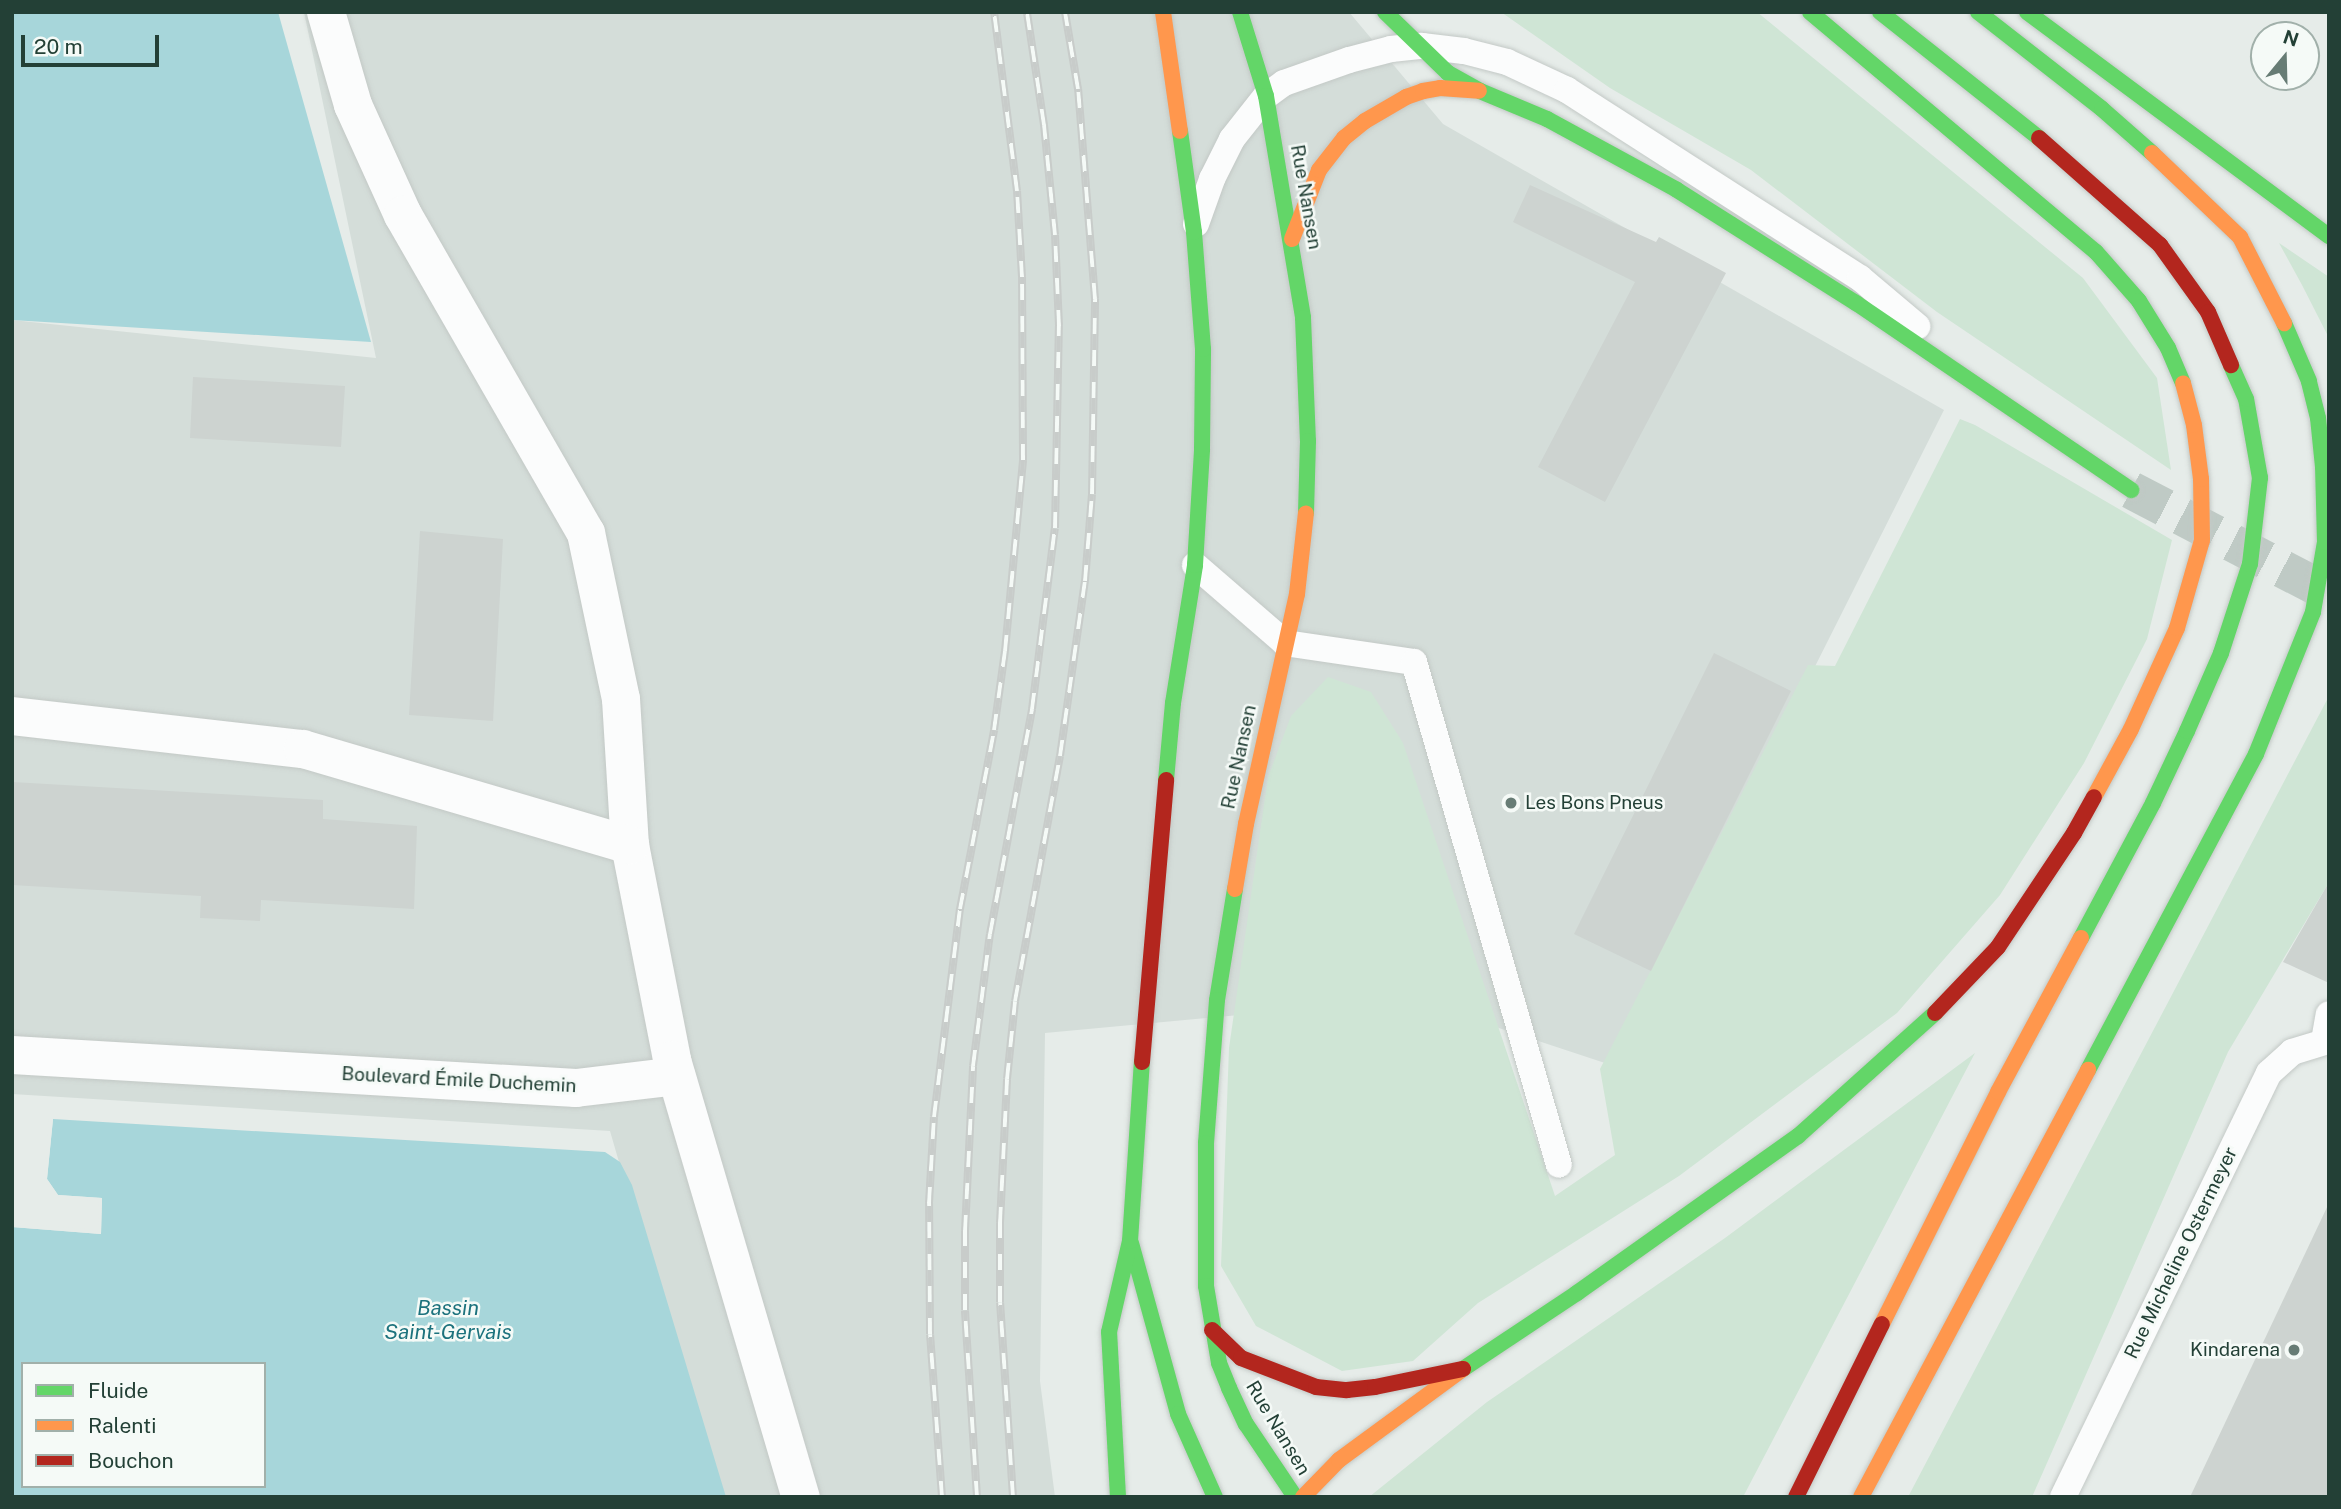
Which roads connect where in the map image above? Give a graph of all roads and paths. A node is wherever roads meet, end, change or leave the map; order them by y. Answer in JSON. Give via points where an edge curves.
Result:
{"nodes":[{"id":1,"x":326,"y":12,"type":"edge"},
{"id":2,"x":1163,"y":12,"type":"edge"},
{"id":3,"x":1240,"y":12,"type":"edge"},
{"id":4,"x":1385,"y":12,"type":"edge"},
{"id":5,"x":1810,"y":12,"type":"edge"},
{"id":6,"x":1880,"y":12,"type":"edge"},
{"id":7,"x":1978,"y":12,"type":"edge"},
{"id":8,"x":2027,"y":12,"type":"edge"},
{"id":9,"x":1422,"y":46,"type":"junction"},
{"id":10,"x":1480,"y":91,"type":"junction"},
{"id":11,"x":1266,"y":96,"type":"junction"},
{"id":12,"x":1194,"y":232,"type":"junction"},
{"id":13,"x":2329,"y":236,"type":"edge"},
{"id":14,"x":1292,"y":239,"type":"junction"},
{"id":15,"x":1971,"y":383,"type":"junction"},
{"id":16,"x":2131,"y":490,"type":"tunnel mouth"},
{"id":17,"x":1195,"y":565,"type":"junction"},
{"id":18,"x":1285,"y":643,"type":"junction"},
{"id":19,"x":12,"y":716,"type":"edge"},
{"id":20,"x":630,"y":845,"type":"junction"},
{"id":21,"x":2329,"y":1014,"type":"edge"},
{"id":22,"x":2326,"y":1041,"type":"edge"},
{"id":23,"x":12,"y":1055,"type":"edge"},
{"id":24,"x":676,"y":1076,"type":"junction"},
{"id":25,"x":1559,"y":1165,"type":"dead end"},
{"id":26,"x":1130,"y":1241,"type":"junction"},
{"id":27,"x":1212,"y":1330,"type":"junction"},
{"id":28,"x":1463,"y":1369,"type":"junction"},
{"id":29,"x":801,"y":1497,"type":"edge"},
{"id":30,"x":1118,"y":1497,"type":"edge"},
{"id":31,"x":1215,"y":1497,"type":"edge"},
{"id":32,"x":1296,"y":1497,"type":"edge"},
{"id":33,"x":1303,"y":1497,"type":"edge"},
{"id":34,"x":1796,"y":1497,"type":"edge"},
{"id":35,"x":1861,"y":1497,"type":"edge"},
{"id":36,"x":2063,"y":1497,"type":"edge"}],
"edges":[{"from":1,"to":20,"type":"street","via":[[353,105],[403,215],[586,533],[621,699]]},
{"from":2,"to":12,"type":"main road"},
{"from":3,"to":11,"type":"main road","name":"Rue Nansen"},
{"from":4,"to":9,"type":"main road"},
{"from":5,"to":28,"type":"main road","via":[[2096,252],[2139,302],[2168,348],[2194,425],[2202,540],[2177,628],[2132,729],[2074,834],[1998,947],[1918,1032],[1798,1136]]},
{"from":6,"to":34,"type":"main road","via":[[2061,155],[2160,245],[2208,312],[2246,399],[2260,478],[2250,564],[2221,653],[2153,803],[1998,1091]]},
{"from":7,"to":35,"type":"main road","via":[[2102,109],[2239,237],[2268,287],[2309,381],[2323,467],[2325,542],[2313,611],[2256,754]]},
{"from":8,"to":13,"type":"main road"},
{"from":9,"to":10,"type":"main road","via":[[1448,73]]},
{"from":9,"to":11,"type":"lane","via":[[1349,60],[1284,83]]},
{"from":9,"to":15,"type":"lane","via":[[1507,62],[1567,90],[1860,278],[1939,347]]},
{"from":10,"to":14,"type":"main road","via":[[1423,91],[1365,121],[1344,138],[1319,170]]},
{"from":10,"to":15,"type":"main road","via":[[1547,119],[1677,190],[1856,303]]},
{"from":11,"to":12,"type":"lane","via":[[1232,139]]},
{"from":11,"to":14,"type":"main road","name":"Rue Nansen"},
{"from":12,"to":17,"type":"main road","via":[[1203,349]]},
{"from":14,"to":18,"type":"main road","name":"Rue Nansen","via":[[1303,318],[1308,441],[1306,516],[1297,594]]},
{"from":15,"to":16,"type":"main road"},
{"from":17,"to":18,"type":"lane"},
{"from":17,"to":26,"type":"main road","via":[[1173,703]]},
{"from":18,"to":25,"type":"lane","via":[[1414,662]]},
{"from":18,"to":27,"type":"main road","name":"Rue Nansen","via":[[1246,824],[1217,1000],[1206,1143],[1206,1286]]},
{"from":19,"to":20,"type":"street","via":[[303,749]]},
{"from":20,"to":24,"type":"street"},
{"from":21,"to":22,"type":"lane"},
{"from":22,"to":36,"type":"lane","name":"Rue Micheline Ostermeyer","via":[[2292,1052],[2269,1073]]},
{"from":23,"to":24,"type":"street","name":"Boulevard Émile Duchemin","via":[[576,1088]]},
{"from":24,"to":29,"type":"street"},
{"from":26,"to":30,"type":"main road","via":[[1109,1332]]},
{"from":26,"to":31,"type":"main road","via":[[1178,1414]]},
{"from":27,"to":28,"type":"main road","via":[[1241,1358],[1317,1387],[1374,1387]]},
{"from":27,"to":32,"type":"main road","name":"Rue Nansen","via":[[1219,1363],[1246,1424]]},
{"from":28,"to":33,"type":"main road","via":[[1339,1461]]}]}
